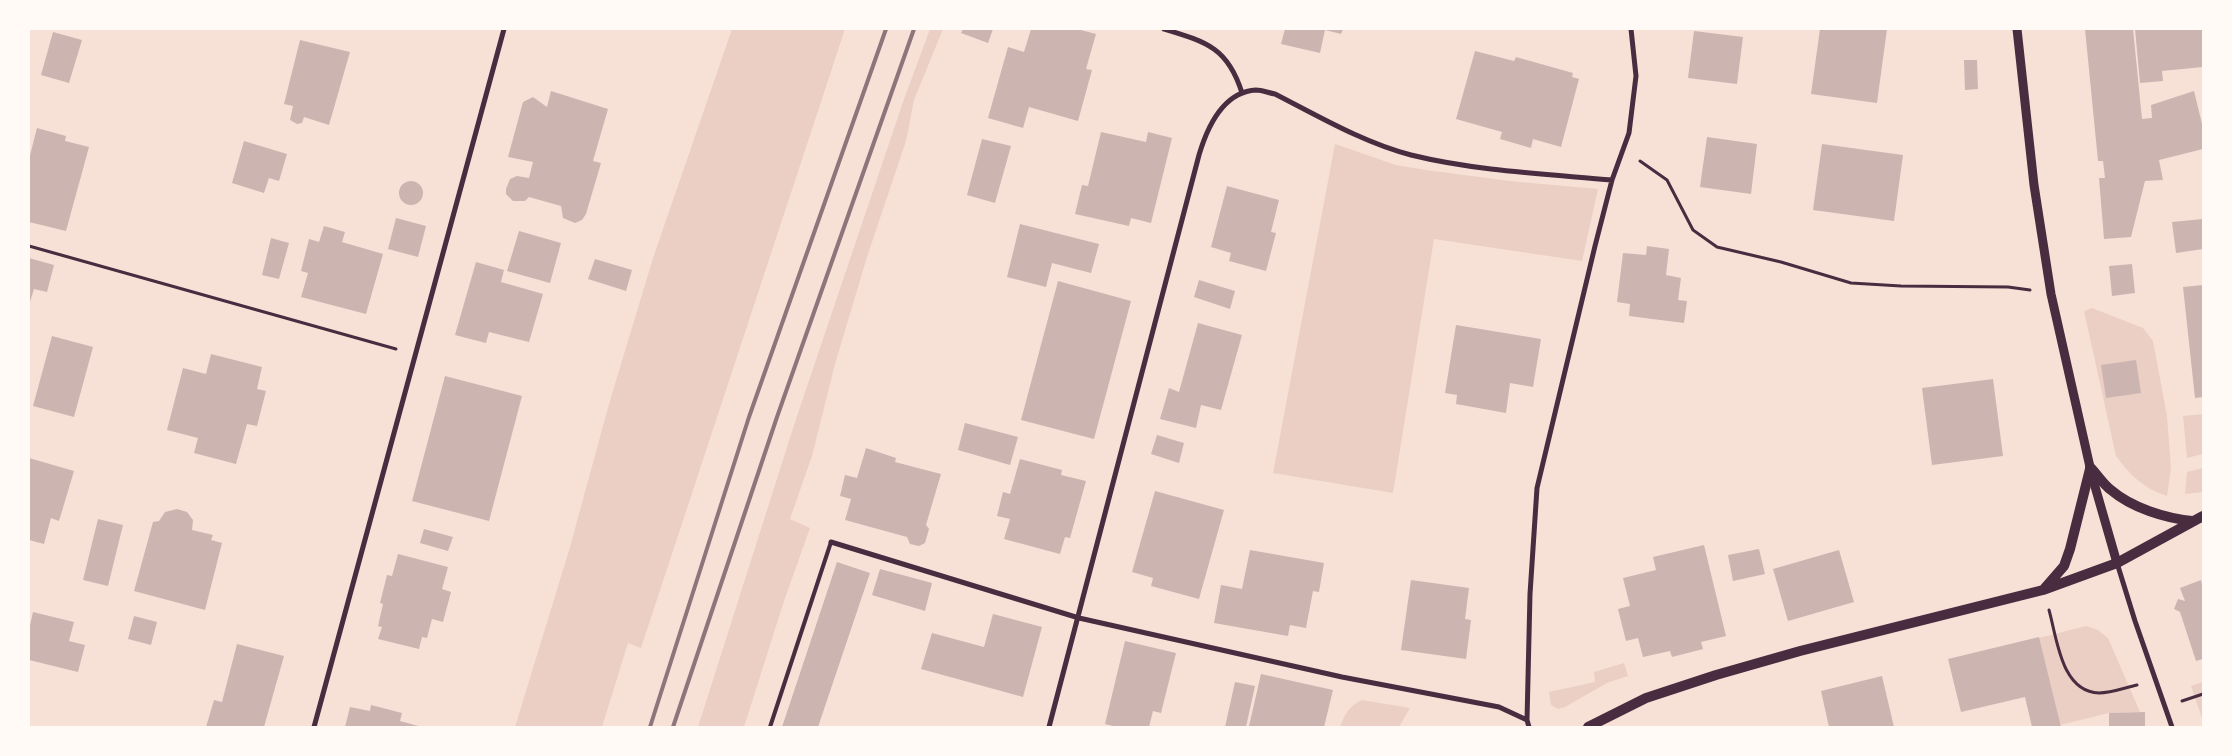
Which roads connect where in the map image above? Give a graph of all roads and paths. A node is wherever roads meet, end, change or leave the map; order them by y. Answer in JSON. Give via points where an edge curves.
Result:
{"nodes":[{"id":1,"x":504,"y":29,"type":"edge"},
{"id":2,"x":1164,"y":29,"type":"edge"},
{"id":3,"x":1631,"y":29,"type":"edge"},
{"id":4,"x":2017,"y":29,"type":"edge"},
{"id":5,"x":1242,"y":93,"type":"junction"},
{"id":6,"x":1623,"y":149,"type":"junction"},
{"id":7,"x":1612,"y":180,"type":"junction"},
{"id":8,"x":29,"y":246,"type":"edge"},
{"id":9,"x":2051,"y":294,"type":"junction"},
{"id":10,"x":416,"y":356,"type":"junction"},
{"id":11,"x":2090,"y":468,"type":"junction"},
{"id":12,"x":2203,"y":516,"type":"edge"},
{"id":13,"x":2192,"y":521,"type":"junction"},
{"id":14,"x":831,"y":542,"type":"joint"},
{"id":15,"x":2118,"y":563,"type":"junction"},
{"id":16,"x":2043,"y":590,"type":"junction"},
{"id":17,"x":1079,"y":618,"type":"junction"},
{"id":18,"x":2155,"y":680,"type":"junction"},
{"id":19,"x":1527,"y":720,"type":"junction"},
{"id":20,"x":314,"y":727,"type":"edge"},
{"id":21,"x":770,"y":727,"type":"edge"},
{"id":22,"x":1049,"y":727,"type":"edge"},
{"id":23,"x":1529,"y":727,"type":"edge"},
{"id":24,"x":1588,"y":727,"type":"edge"},
{"id":25,"x":2172,"y":727,"type":"edge"}],
"edges":[{"from":1,"to":10,"type":"street"},
{"from":2,"to":5,"type":"street","via":[[1215,50],[1229,61]]},
{"from":3,"to":6,"type":"street","via":[[1636,76],[1633,112]]},
{"from":4,"to":9,"type":"street","via":[[2034,185]]},
{"from":5,"to":7,"type":"street","via":[[1257,90],[1275,94],[1380,144],[1411,154],[1537,174]]},
{"from":5,"to":17,"type":"street","via":[[1228,102],[1206,131]]},
{"from":6,"to":7,"type":"street"},
{"from":6,"to":9,"type":"path","via":[[1667,180],[1693,230],[1717,246],[1851,283],[2008,287]]},
{"from":7,"to":19,"type":"street","via":[[1537,488]]},
{"from":8,"to":10,"type":"path"},
{"from":9,"to":11,"type":"street"},
{"from":10,"to":20,"type":"street"},
{"from":11,"to":13,"type":"main road","via":[[2124,500],[2151,511]]},
{"from":11,"to":15,"type":"street"},
{"from":11,"to":16,"type":"main road","via":[[2064,566]]},
{"from":12,"to":13,"type":"main road"},
{"from":13,"to":15,"type":"main road"},
{"from":14,"to":17,"type":"street"},
{"from":14,"to":21,"type":"lane"},
{"from":15,"to":16,"type":"main road"},
{"from":15,"to":18,"type":"street"},
{"from":16,"to":18,"type":"path","via":[[2066,671],[2072,681],[2098,693]]},
{"from":16,"to":24,"type":"main road","via":[[1716,675],[1646,698]]},
{"from":17,"to":19,"type":"street","via":[[1342,677],[1499,707]]},
{"from":17,"to":22,"type":"street"},
{"from":18,"to":25,"type":"street"},
{"from":19,"to":23,"type":"street"}]}
